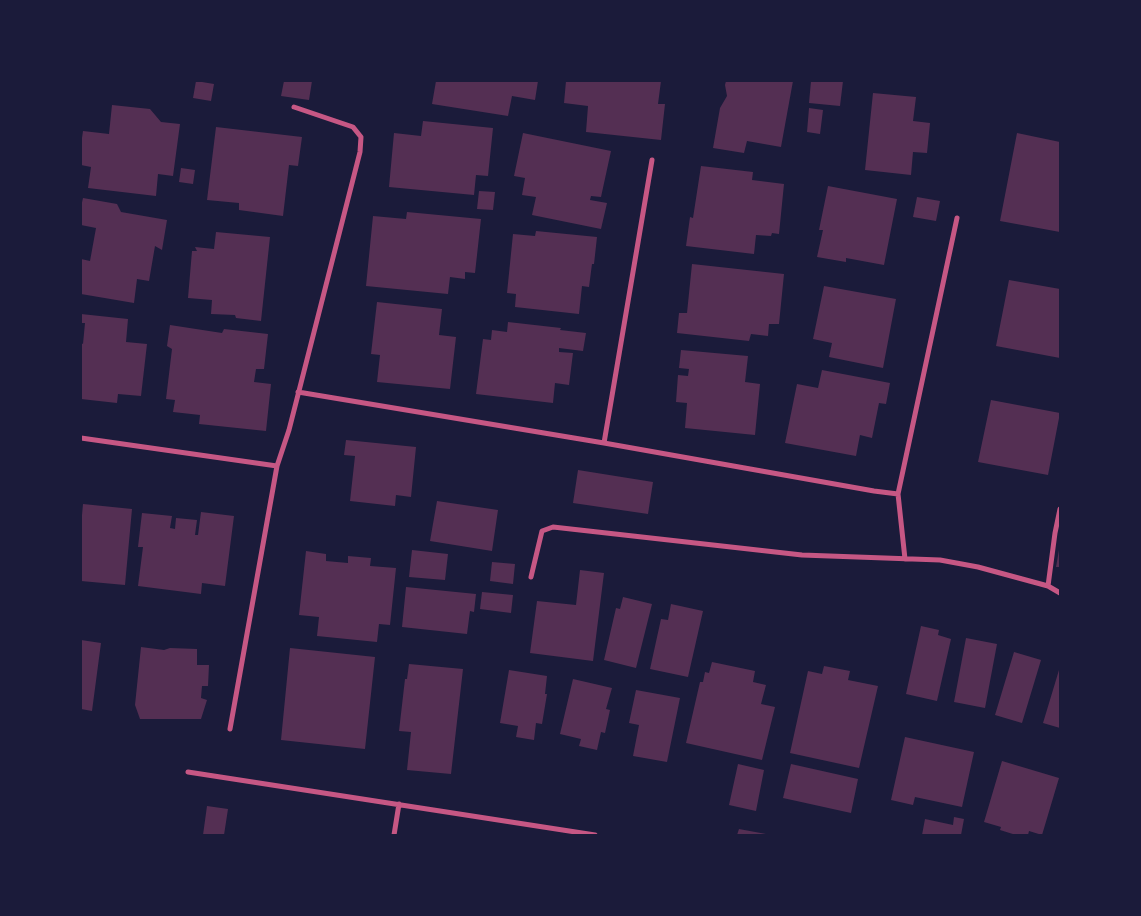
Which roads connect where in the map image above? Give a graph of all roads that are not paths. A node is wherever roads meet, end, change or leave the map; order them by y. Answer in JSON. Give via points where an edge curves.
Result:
{"nodes":[{"id":1,"x":294,"y":107,"type":"dead end"},
{"id":2,"x":652,"y":160,"type":"dead end"},
{"id":3,"x":956,"y":218,"type":"dead end"},
{"id":4,"x":298,"y":392,"type":"junction"},
{"id":5,"x":81,"y":438,"type":"edge"},
{"id":6,"x":604,"y":443,"type":"junction"},
{"id":7,"x":277,"y":466,"type":"junction"},
{"id":8,"x":898,"y":494,"type":"junction"},
{"id":9,"x":1060,"y":508,"type":"edge"},
{"id":10,"x":905,"y":559,"type":"junction"},
{"id":11,"x":531,"y":577,"type":"dead end"},
{"id":12,"x":1048,"y":586,"type":"junction"},
{"id":13,"x":1060,"y":593,"type":"edge"},
{"id":14,"x":230,"y":729,"type":"dead end"},
{"id":15,"x":188,"y":772,"type":"dead end"},
{"id":16,"x":399,"y":804,"type":"junction"},
{"id":17,"x":394,"y":835,"type":"edge"},
{"id":18,"x":595,"y":835,"type":"edge"}],
"edges":[{"from":1,"to":4,"type":"street","via":[[353,127],[361,137],[360,152]]},
{"from":2,"to":6,"type":"street"},
{"from":3,"to":8,"type":"street"},
{"from":4,"to":6,"type":"street"},
{"from":4,"to":7,"type":"street"},
{"from":5,"to":7,"type":"street"},
{"from":6,"to":8,"type":"street"},
{"from":7,"to":14,"type":"street"},
{"from":8,"to":10,"type":"street"},
{"from":9,"to":12,"type":"street"},
{"from":10,"to":11,"type":"street","via":[[802,555],[551,527],[542,530]]},
{"from":10,"to":12,"type":"street","via":[[940,560],[978,567]]},
{"from":12,"to":13,"type":"street"},
{"from":15,"to":16,"type":"street"},
{"from":16,"to":17,"type":"street"},
{"from":16,"to":18,"type":"street"}]}
